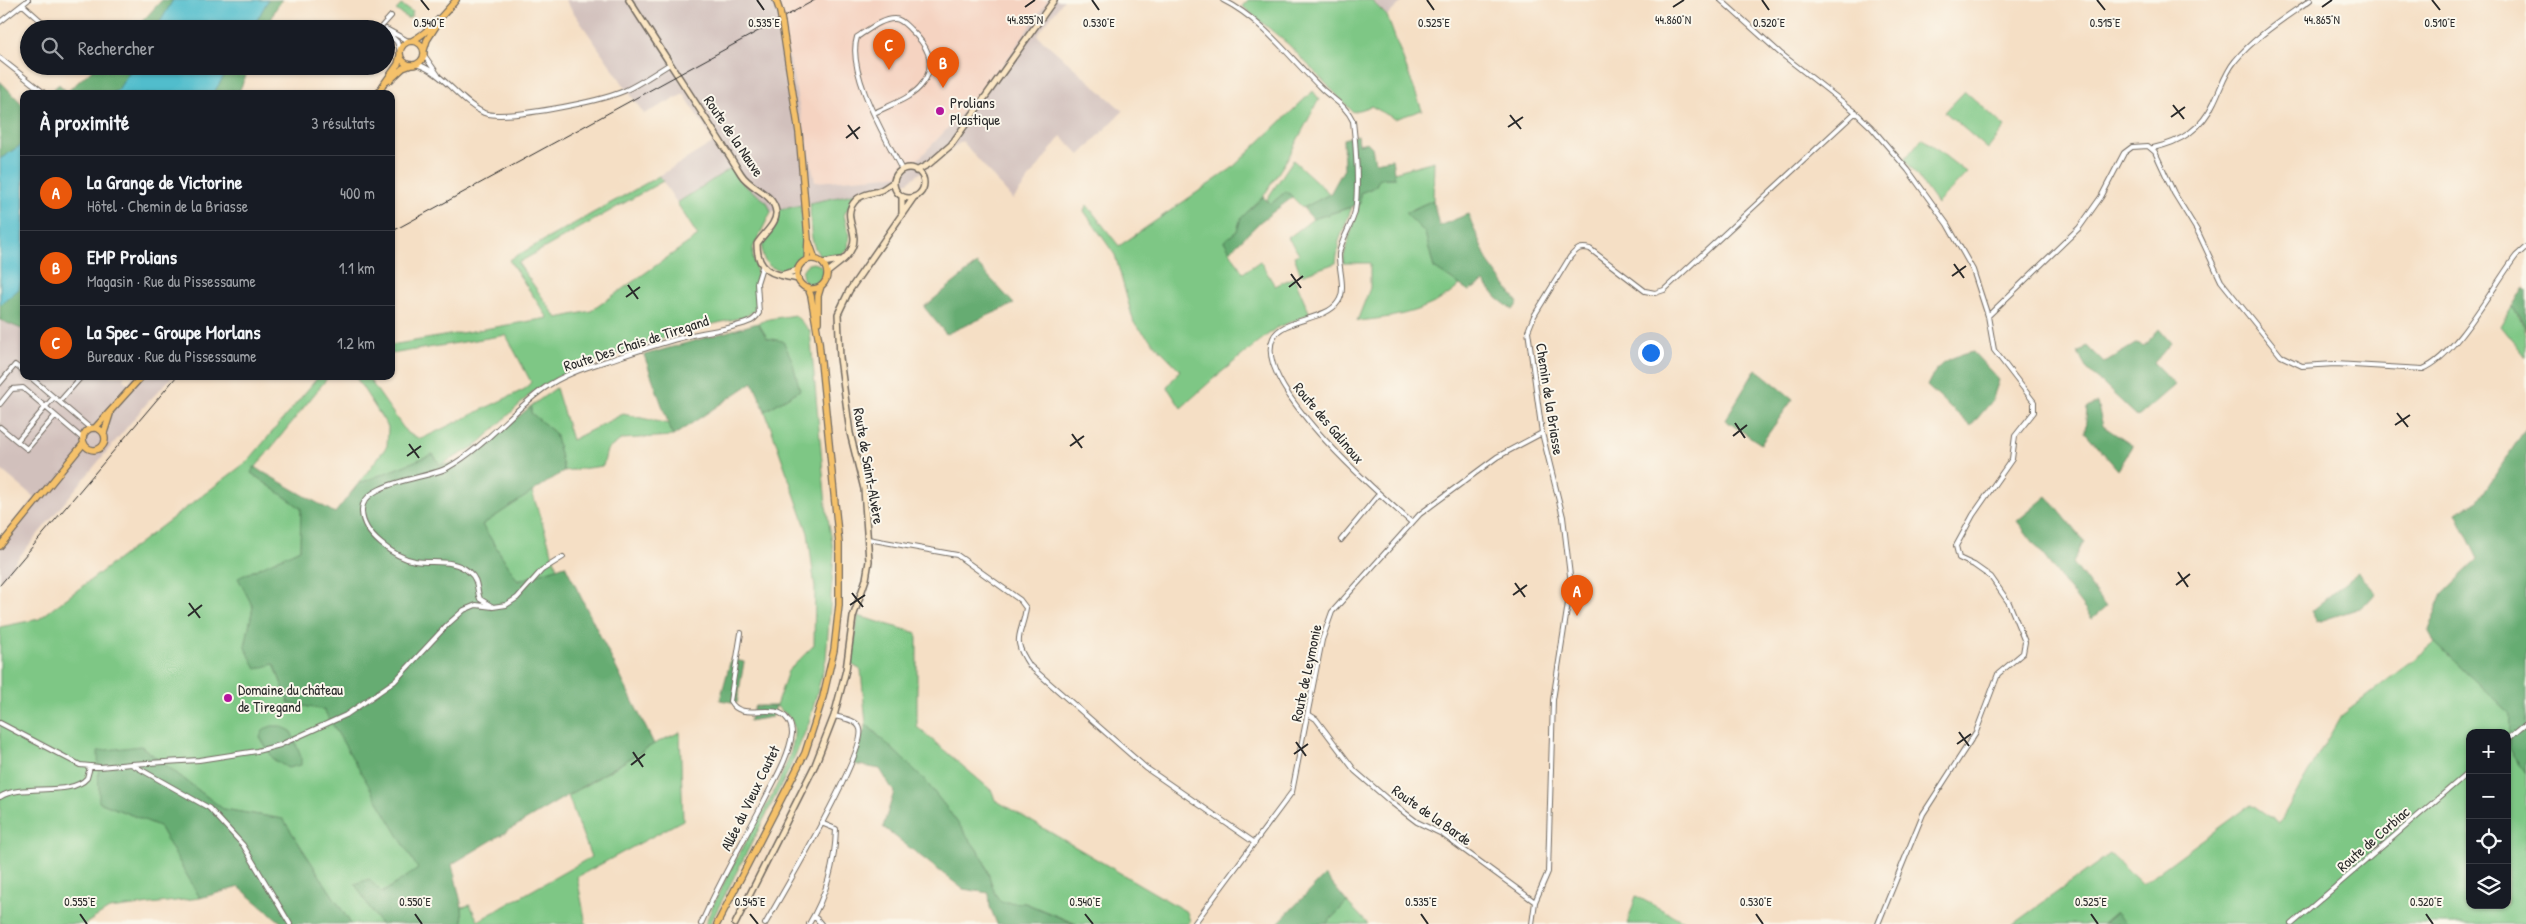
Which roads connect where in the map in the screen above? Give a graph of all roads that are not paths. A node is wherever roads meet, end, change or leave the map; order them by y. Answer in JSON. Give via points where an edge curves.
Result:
{"nodes":[{"id":1,"x":28,"y":0,"type":"edge"},
{"id":2,"x":456,"y":0,"type":"edge"},
{"id":3,"x":629,"y":0,"type":"edge"},
{"id":4,"x":776,"y":0,"type":"edge"},
{"id":5,"x":1054,"y":0,"type":"edge"},
{"id":6,"x":1223,"y":0,"type":"edge"},
{"id":7,"x":1721,"y":0,"type":"edge"},
{"id":8,"x":2310,"y":0,"type":"edge"},
{"id":9,"x":23,"y":5,"type":"junction"},
{"id":10,"x":391,"y":16,"type":"dead end"},
{"id":11,"x":441,"y":17,"type":"junction"},
{"id":12,"x":40,"y":20,"type":"edge"},
{"id":13,"x":389,"y":20,"type":"edge"},
{"id":14,"x":0,"y":22,"type":"edge"},
{"id":15,"x":395,"y":34,"type":"edge"},
{"id":16,"x":395,"y":40,"type":"edge"},
{"id":17,"x":410,"y":41,"type":"junction"},
{"id":18,"x":424,"y":52,"type":"junction"},
{"id":19,"x":400,"y":53,"type":"junction"},
{"id":20,"x":0,"y":58,"type":"edge"},
{"id":21,"x":414,"y":64,"type":"junction"},
{"id":22,"x":670,"y":64,"type":"junction"},
{"id":23,"x":395,"y":69,"type":"edge"},
{"id":24,"x":20,"y":74,"type":"edge"},
{"id":25,"x":22,"y":75,"type":"edge"},
{"id":26,"x":391,"y":75,"type":"edge"},
{"id":27,"x":441,"y":78,"type":"junction"},
{"id":28,"x":385,"y":84,"type":"junction"},
{"id":29,"x":40,"y":90,"type":"edge"},
{"id":30,"x":380,"y":90,"type":"edge"},
{"id":31,"x":1856,"y":112,"type":"junction"},
{"id":32,"x":874,"y":113,"type":"junction"},
{"id":33,"x":2153,"y":148,"type":"junction"},
{"id":34,"x":929,"y":164,"type":"junction"},
{"id":35,"x":902,"y":170,"type":"junction"},
{"id":36,"x":916,"y":171,"type":"junction"},
{"id":37,"x":923,"y":179,"type":"junction"},
{"id":38,"x":894,"y":182,"type":"junction"},
{"id":39,"x":880,"y":190,"type":"junction"},
{"id":40,"x":897,"y":192,"type":"junction"},
{"id":41,"x":902,"y":197,"type":"junction"},
{"id":42,"x":914,"y":197,"type":"junction"},
{"id":43,"x":902,"y":216,"type":"junction"},
{"id":44,"x":808,"y":239,"type":"junction"},
{"id":45,"x":2526,"y":247,"type":"edge"},
{"id":46,"x":815,"y":259,"type":"junction"},
{"id":47,"x":806,"y":260,"type":"junction"},
{"id":48,"x":841,"y":260,"type":"junction"},
{"id":49,"x":823,"y":263,"type":"junction"},
{"id":50,"x":762,"y":267,"type":"junction"},
{"id":51,"x":798,"y":270,"type":"junction"},
{"id":52,"x":828,"y":272,"type":"junction"},
{"id":53,"x":781,"y":275,"type":"junction"},
{"id":54,"x":798,"y":279,"type":"junction"},
{"id":55,"x":821,"y":286,"type":"junction"},
{"id":56,"x":808,"y":288,"type":"junction"},
{"id":57,"x":1988,"y":316,"type":"junction"},
{"id":58,"x":818,"y":342,"type":"junction"},
{"id":59,"x":20,"y":369,"type":"edge"},
{"id":60,"x":34,"y":380,"type":"edge"},
{"id":61,"x":78,"y":380,"type":"edge"},
{"id":62,"x":139,"y":380,"type":"edge"},
{"id":63,"x":0,"y":383,"type":"edge"},
{"id":64,"x":54,"y":397,"type":"junction"},
{"id":65,"x":60,"y":401,"type":"junction"},
{"id":66,"x":0,"y":404,"type":"edge"},
{"id":67,"x":44,"y":407,"type":"junction"},
{"id":68,"x":111,"y":412,"type":"junction"},
{"id":69,"x":55,"y":416,"type":"junction"},
{"id":70,"x":0,"y":427,"type":"edge"},
{"id":71,"x":92,"y":428,"type":"junction"},
{"id":72,"x":104,"y":433,"type":"junction"},
{"id":73,"x":1542,"y":433,"type":"junction"},
{"id":74,"x":17,"y":441,"type":"junction"},
{"id":75,"x":83,"y":441,"type":"junction"},
{"id":76,"x":90,"y":449,"type":"junction"},
{"id":77,"x":72,"y":459,"type":"junction"},
{"id":78,"x":1379,"y":494,"type":"junction"},
{"id":79,"x":1410,"y":522,"type":"junction"},
{"id":80,"x":868,"y":539,"type":"junction"},
{"id":81,"x":1341,"y":540,"type":"dead end"},
{"id":82,"x":1,"y":544,"type":"edge"},
{"id":83,"x":563,"y":557,"type":"dead end"},
{"id":84,"x":494,"y":607,"type":"junction"},
{"id":85,"x":741,"y":633,"type":"dead end"},
{"id":86,"x":1308,"y":714,"type":"junction"},
{"id":87,"x":834,"y":716,"type":"junction"},
{"id":88,"x":0,"y":723,"type":"edge"},
{"id":89,"x":2526,"y":724,"type":"edge"},
{"id":90,"x":2511,"y":737,"type":"edge"},
{"id":91,"x":131,"y":764,"type":"junction"},
{"id":92,"x":90,"y":767,"type":"junction"},
{"id":93,"x":2468,"y":774,"type":"edge"},
{"id":94,"x":0,"y":797,"type":"edge"},
{"id":95,"x":821,"y":823,"type":"junction"},
{"id":96,"x":1255,"y":843,"type":"junction"},
{"id":97,"x":1535,"y":902,"type":"junction"},
{"id":98,"x":813,"y":918,"type":"junction"},
{"id":99,"x":290,"y":924,"type":"edge"},
{"id":100,"x":701,"y":924,"type":"edge"},
{"id":101,"x":717,"y":924,"type":"edge"},
{"id":102,"x":735,"y":924,"type":"edge"},
{"id":103,"x":765,"y":924,"type":"edge"},
{"id":104,"x":809,"y":924,"type":"edge"},
{"id":105,"x":822,"y":924,"type":"edge"},
{"id":106,"x":1194,"y":924,"type":"edge"},
{"id":107,"x":1532,"y":924,"type":"edge"},
{"id":108,"x":1878,"y":924,"type":"edge"},
{"id":109,"x":2292,"y":924,"type":"edge"}],
"edges":[{"from":1,"to":9,"type":"street"},
{"from":2,"to":11,"type":"main road"},
{"from":3,"to":22,"type":"main road","name":"Route de la Nauve"},
{"from":4,"to":44,"type":"main road","bridge":true,"via":[[799,133]]},
{"from":5,"to":34,"type":"main road","via":[[951,145]]},
{"from":6,"to":78,"type":"street","name":"Route des Galinoux","via":[[1247,15],[1280,44],[1321,88],[1345,108],[1353,120],[1355,210],[1339,254],[1341,294],[1329,310],[1280,329],[1273,336],[1271,357],[1289,395],[1332,449]]},
{"from":7,"to":31,"type":"street","via":[[1780,53]]},
{"from":8,"to":33,"type":"street","via":[[2236,60],[2214,103],[2190,134],[2172,144]]},
{"from":9,"to":12,"type":"street"},
{"from":9,"to":14,"type":"street"},
{"from":10,"to":13,"type":"street"},
{"from":11,"to":17,"type":"main road","via":[[422,35]]},
{"from":11,"to":18,"type":"main road","via":[[427,40]]},
{"from":15,"to":17,"type":"street"},
{"from":16,"to":19,"type":"street"},
{"from":17,"to":18,"type":"main road","via":[[420,43]]},
{"from":17,"to":19,"type":"main road"},
{"from":18,"to":21,"type":"main road"},
{"from":18,"to":27,"type":"street"},
{"from":19,"to":21,"type":"main road","via":[[404,62]]},
{"from":19,"to":23,"type":"main road"},
{"from":20,"to":24,"type":"street"},
{"from":21,"to":27,"type":"street","via":[[424,66]]},
{"from":21,"to":28,"type":"main road","via":[[403,68]]},
{"from":22,"to":27,"type":"street","via":[[624,91],[592,101],[508,115],[486,114],[468,104]]},
{"from":22,"to":50,"type":"main road","name":"Route de la Nauve","via":[[744,179],[773,202],[774,222],[758,244],[758,259]]},
{"from":25,"to":29,"type":"street"},
{"from":26,"to":28,"type":"main road"},
{"from":28,"to":30,"type":"main road"},
{"from":31,"to":57,"type":"street","via":[[1889,146],[1947,224],[1974,270]]},
{"from":31,"to":73,"type":"street","name":"Chemin de la Briasse","via":[[1664,290],[1655,293],[1645,291],[1590,249],[1577,249],[1534,316],[1528,331]]},
{"from":32,"to":32,"type":"street","via":[[861,86],[854,46],[857,37],[886,20],[896,19],[924,42],[930,61],[928,75],[915,92]]},
{"from":32,"to":35,"type":"street"},
{"from":33,"to":45,"type":"street","via":[[2221,281],[2280,356],[2302,366],[2335,364],[2423,369],[2432,365],[2461,333],[2516,256]]},
{"from":33,"to":57,"type":"street","via":[[2140,145],[2124,153],[2079,228]]},
{"from":34,"to":36,"type":"main road"},
{"from":34,"to":37,"type":"main road"},
{"from":35,"to":36,"type":"main road"},
{"from":35,"to":38,"type":"main road"},
{"from":36,"to":37,"type":"main road"},
{"from":37,"to":42,"type":"main road","via":[[921,192]]},
{"from":38,"to":39,"type":"main road"},
{"from":38,"to":40,"type":"main road"},
{"from":39,"to":40,"type":"main road"},
{"from":39,"to":48,"type":"main road","via":[[854,202],[848,218],[853,246]]},
{"from":40,"to":41,"type":"main road"},
{"from":41,"to":42,"type":"main road"},
{"from":41,"to":43,"type":"main road"},
{"from":42,"to":43,"type":"main road","name":"Route de Saint-Alvère"},
{"from":43,"to":80,"type":"main road","name":"Route de Saint-Alvère","via":[[848,291],[838,314],[850,433],[864,489]]},
{"from":44,"to":46,"type":"main road"},
{"from":44,"to":47,"type":"main road"},
{"from":46,"to":47,"type":"main road"},
{"from":46,"to":49,"type":"main road"},
{"from":47,"to":51,"type":"main road"},
{"from":48,"to":49,"type":"main road"},
{"from":48,"to":52,"type":"main road"},
{"from":49,"to":52,"type":"main road"},
{"from":50,"to":53,"type":"main road"},
{"from":50,"to":84,"type":"street","name":"Route Des Chais de Tiregand","via":[[757,283],[759,313],[750,321],[687,336],[558,380],[532,398],[479,447],[430,476],[386,485],[372,492],[364,502],[362,512],[366,522],[383,545],[415,561],[457,565],[469,571],[477,580],[480,599]]},
{"from":51,"to":53,"type":"main road"},
{"from":51,"to":54,"type":"main road"},
{"from":52,"to":55,"type":"main road"},
{"from":53,"to":54,"type":"main road"},
{"from":54,"to":56,"type":"main road"},
{"from":55,"to":56,"type":"main road"},
{"from":55,"to":58,"type":"main road"},
{"from":56,"to":58,"type":"main road"},
{"from":57,"to":108,"type":"street","via":[[1994,350],[2034,402],[2034,412],[2015,436],[2012,459],[1973,515],[1956,546],[1956,553],[1991,577],[2009,603],[2025,642],[2023,653],[1998,674],[1976,732],[1922,814]]},
{"from":58,"to":101,"type":"main road","via":[[839,544],[839,605],[834,650],[805,753]]},
{"from":59,"to":63,"type":"street","via":[[15,365]]},
{"from":60,"to":64,"type":"street"},
{"from":61,"to":65,"type":"street"},
{"from":62,"to":68,"type":"main road"},
{"from":64,"to":65,"type":"street"},
{"from":64,"to":67,"type":"street"},
{"from":65,"to":71,"type":"street"},
{"from":66,"to":67,"type":"street","via":[[12,390],[23,388]]},
{"from":67,"to":69,"type":"street"},
{"from":67,"to":74,"type":"street"},
{"from":68,"to":71,"type":"main road"},
{"from":68,"to":72,"type":"main road"},
{"from":69,"to":74,"type":"street","via":[[27,449]]},
{"from":69,"to":75,"type":"street"},
{"from":70,"to":74,"type":"street"},
{"from":71,"to":72,"type":"main road"},
{"from":71,"to":75,"type":"main road","via":[[85,432]]},
{"from":72,"to":76,"type":"main road","via":[[102,446]]},
{"from":73,"to":79,"type":"street","name":"Route de Leymonie","via":[[1497,458]]},
{"from":73,"to":97,"type":"street","name":"Chemin de la Briasse","via":[[1563,517],[1571,584],[1553,700],[1548,872]]},
{"from":75,"to":76,"type":"main road"},
{"from":75,"to":77,"type":"main road"},
{"from":76,"to":77,"type":"main road"},
{"from":77,"to":82,"type":"main road"},
{"from":78,"to":79,"type":"street","name":"Route des Galinoux"},
{"from":78,"to":81,"type":"street"},
{"from":79,"to":86,"type":"street","name":"Route de Leymonie","via":[[1332,612],[1322,640]]},
{"from":80,"to":87,"type":"main road","name":"Route de Saint-Alvère","via":[[866,579],[853,617],[846,670]]},
{"from":80,"to":96,"type":"street","via":[[957,556],[1020,600],[1026,608],[1018,636],[1021,653],[1030,666],[1146,768]]},
{"from":83,"to":84,"type":"street","via":[[542,570],[517,598],[506,605]]},
{"from":84,"to":91,"type":"street","via":[[476,605],[464,610],[395,681],[368,701],[346,715],[280,745],[208,759]]},
{"from":85,"to":100,"type":"street","name":"Allée du Vieux Coutet","via":[[730,702],[744,711],[775,711],[783,715],[791,726],[792,736],[778,774]]},
{"from":86,"to":96,"type":"street","name":"Route de Leymonie","via":[[1292,792]]},
{"from":86,"to":97,"type":"street","name":"Route de la Barde","via":[[1316,719],[1355,771],[1392,803],[1417,822],[1442,834]]},
{"from":87,"to":95,"type":"street","via":[[859,725],[861,732],[852,762]]},
{"from":87,"to":102,"type":"main road","name":"Route de Saint-Alvère","via":[[815,765]]},
{"from":88,"to":92,"type":"street","via":[[68,761]]},
{"from":89,"to":90,"type":"street"},
{"from":91,"to":92,"type":"street"},
{"from":91,"to":99,"type":"street","via":[[209,808],[228,827]]},
{"from":92,"to":94,"type":"street","via":[[87,778],[77,785],[10,791]]},
{"from":93,"to":109,"type":"street","name":"Route de Corbiac"},
{"from":95,"to":98,"type":"street","via":[[836,829],[836,847],[829,881]]},
{"from":95,"to":103,"type":"street"},
{"from":96,"to":106,"type":"street","name":"Route de Leymonie"},
{"from":97,"to":107,"type":"street","name":"Chemin de la Briasse"},
{"from":98,"to":104,"type":"street"},
{"from":98,"to":105,"type":"street"}]}
